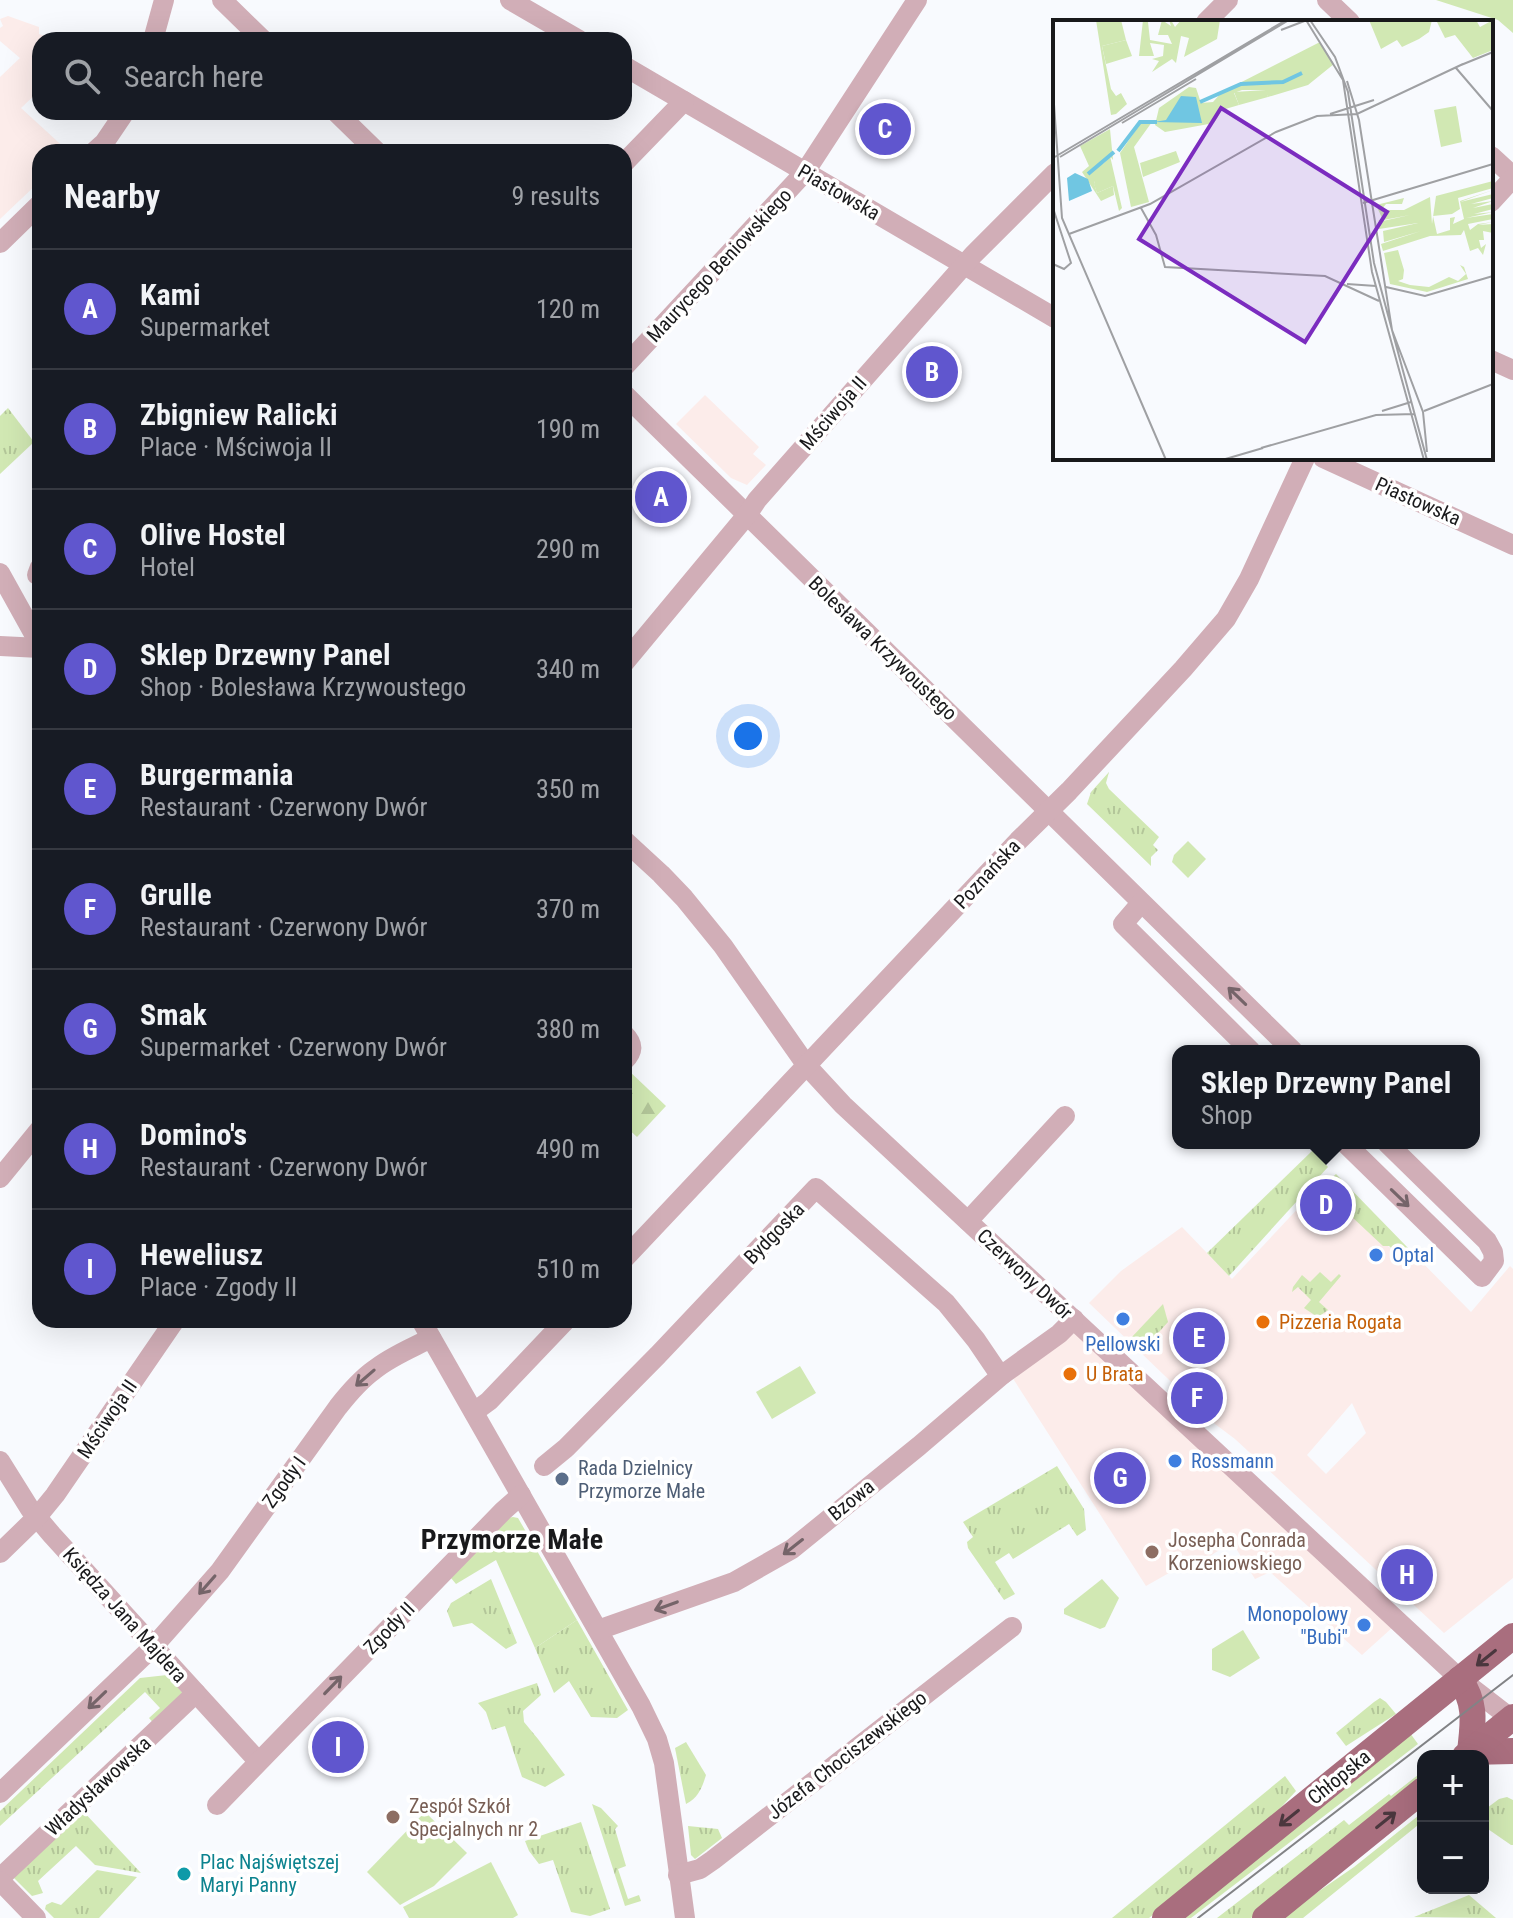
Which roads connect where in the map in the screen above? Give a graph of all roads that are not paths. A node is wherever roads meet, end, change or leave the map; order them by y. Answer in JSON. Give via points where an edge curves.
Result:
{"nodes":[{"id":1,"x":164,"y":0,"type":"edge"},
{"id":2,"x":222,"y":0,"type":"edge"},
{"id":3,"x":510,"y":0,"type":"edge"},
{"id":4,"x":917,"y":0,"type":"edge"},
{"id":5,"x":1228,"y":0,"type":"edge"},
{"id":6,"x":1327,"y":0,"type":"edge"},
{"id":7,"x":1208,"y":20,"type":"edge"},
{"id":8,"x":1348,"y":20,"type":"edge"},
{"id":9,"x":155,"y":32,"type":"edge"},
{"id":10,"x":255,"y":32,"type":"edge"},
{"id":11,"x":565,"y":32,"type":"edge"},
{"id":12,"x":632,"y":71,"type":"edge"},
{"id":13,"x":684,"y":101,"type":"junction"},
{"id":14,"x":120,"y":120,"type":"edge"},
{"id":15,"x":344,"y":120,"type":"edge"},
{"id":16,"x":103,"y":144,"type":"edge"},
{"id":17,"x":369,"y":144,"type":"edge"},
{"id":18,"x":632,"y":155,"type":"edge"},
{"id":19,"x":1493,"y":158,"type":"edge"},
{"id":20,"x":805,"y":172,"type":"junction"},
{"id":21,"x":1053,"y":175,"type":"edge"},
{"id":22,"x":1513,"y":177,"type":"edge"},
{"id":23,"x":1493,"y":200,"type":"edge"},
{"id":24,"x":32,"y":212,"type":"edge"},
{"id":25,"x":0,"y":243,"type":"edge"},
{"id":26,"x":964,"y":265,"type":"junction"},
{"id":27,"x":1053,"y":317,"type":"edge"},
{"id":28,"x":632,"y":358,"type":"edge"},
{"id":29,"x":1493,"y":361,"type":"edge"},
{"id":30,"x":1513,"y":370,"type":"edge"},
{"id":31,"x":632,"y":402,"type":"edge"},
{"id":32,"x":1304,"y":460,"type":"edge"},
{"id":33,"x":1327,"y":460,"type":"edge"},
{"id":34,"x":747,"y":515,"type":"junction"},
{"id":35,"x":1513,"y":545,"type":"edge"},
{"id":36,"x":0,"y":573,"type":"edge"},
{"id":37,"x":32,"y":631,"type":"edge"},
{"id":38,"x":0,"y":646,"type":"edge"},
{"id":39,"x":32,"y":646,"type":"edge"},
{"id":40,"x":632,"y":653,"type":"edge"},
{"id":41,"x":1048,"y":810,"type":"junction"},
{"id":42,"x":632,"y":847,"type":"edge"},
{"id":43,"x":1141,"y":903,"type":"junction"},
{"id":44,"x":1245,"y":1045,"type":"edge"},
{"id":45,"x":1287,"y":1045,"type":"edge"},
{"id":46,"x":807,"y":1066,"type":"junction"},
{"id":47,"x":1065,"y":1116,"type":"dead end"},
{"id":48,"x":32,"y":1139,"type":"edge"},
{"id":49,"x":1351,"y":1149,"type":"edge"},
{"id":50,"x":1393,"y":1149,"type":"edge"},
{"id":51,"x":0,"y":1178,"type":"edge"},
{"id":52,"x":968,"y":1221,"type":"junction"},
{"id":53,"x":632,"y":1251,"type":"edge"},
{"id":54,"x":1074,"y":1319,"type":"junction"},
{"id":55,"x":170,"y":1328,"type":"edge"},
{"id":56,"x":558,"y":1328,"type":"edge"},
{"id":57,"x":426,"y":1329,"type":"edge"},
{"id":58,"x":1002,"y":1375,"type":"junction"},
{"id":59,"x":474,"y":1412,"type":"junction"},
{"id":60,"x":0,"y":1461,"type":"edge"},
{"id":61,"x":544,"y":1466,"type":"dead end"},
{"id":62,"x":521,"y":1495,"type":"junction"},
{"id":63,"x":37,"y":1517,"type":"junction"},
{"id":64,"x":0,"y":1553,"type":"edge"},
{"id":65,"x":1012,"y":1627,"type":"dead end"},
{"id":66,"x":598,"y":1630,"type":"junction"},
{"id":67,"x":1513,"y":1636,"type":"edge"},
{"id":68,"x":154,"y":1646,"type":"junction"},
{"id":69,"x":1460,"y":1679,"type":"junction"},
{"id":70,"x":196,"y":1693,"type":"junction"},
{"id":71,"x":1512,"y":1718,"type":"edge"},
{"id":72,"x":1468,"y":1750,"type":"edge"},
{"id":73,"x":1472,"y":1750,"type":"edge"},
{"id":74,"x":1513,"y":1751,"type":"edge"},
{"id":75,"x":1489,"y":1753,"type":"edge"},
{"id":76,"x":258,"y":1761,"type":"junction"},
{"id":77,"x":0,"y":1793,"type":"edge"},
{"id":78,"x":1417,"y":1795,"type":"edge"},
{"id":79,"x":217,"y":1805,"type":"dead end"},
{"id":80,"x":678,"y":1875,"type":"junction"},
{"id":81,"x":0,"y":1880,"type":"edge"},
{"id":82,"x":36,"y":1918,"type":"edge"},
{"id":83,"x":685,"y":1918,"type":"edge"},
{"id":84,"x":1165,"y":1918,"type":"edge"},
{"id":85,"x":1265,"y":1918,"type":"edge"}],
"edges":[{"from":1,"to":9,"type":"street"},
{"from":2,"to":10,"type":"street"},
{"from":3,"to":11,"type":"street"},
{"from":4,"to":20,"type":"street","name":"Maurycego Beniowskiego"},
{"from":5,"to":7,"type":"street"},
{"from":6,"to":8,"type":"street"},
{"from":12,"to":13,"type":"street","name":"Piastowska"},
{"from":13,"to":18,"type":"street"},
{"from":13,"to":20,"type":"street","name":"Piastowska"},
{"from":14,"to":16,"type":"street"},
{"from":15,"to":17,"type":"street"},
{"from":19,"to":22,"type":"street"},
{"from":20,"to":26,"type":"street","name":"Piastowska"},
{"from":20,"to":28,"type":"street","name":"Maurycego Beniowskiego"},
{"from":21,"to":26,"type":"street","name":"Mściwoja II"},
{"from":22,"to":23,"type":"street"},
{"from":24,"to":25,"type":"street"},
{"from":26,"to":27,"type":"street","name":"Piastowska"},
{"from":26,"to":34,"type":"street","name":"Mściwoja II"},
{"from":29,"to":30,"type":"street"},
{"from":31,"to":34,"type":"street","name":"Bolesława Krzywoustego"},
{"from":32,"to":41,"type":"street","name":"Poznańska","via":[[1226,619]]},
{"from":33,"to":35,"type":"street","name":"Piastowska"},
{"from":34,"to":40,"type":"street","name":"Mściwoja II"},
{"from":34,"to":41,"type":"street","name":"Bolesława Krzywoustego"},
{"from":36,"to":37,"type":"street"},
{"from":38,"to":39,"type":"street"},
{"from":41,"to":43,"type":"street","name":"Bolesława Krzywoustego"},
{"from":41,"to":46,"type":"street","name":"Poznańska"},
{"from":42,"to":46,"type":"street","name":"Czerwony Dwór","via":[[723,946]]},
{"from":43,"to":44,"type":"street","via":[[1123,924]]},
{"from":45,"to":43,"type":"street","name":"Bolesława Krzywoustego","one_way":true},
{"from":46,"to":52,"type":"street","name":"Czerwony Dwór"},
{"from":46,"to":53,"type":"street","name":"Poznańska"},
{"from":47,"to":52,"type":"street"},
{"from":48,"to":51,"type":"street"},
{"from":49,"to":50,"type":"street","one_way":true,"via":[[1482,1277],[1494,1261],[1487,1241]]},
{"from":52,"to":54,"type":"street","name":"Czerwony Dwór"},
{"from":54,"to":58,"type":"street","name":"Bzowa"},
{"from":54,"to":69,"type":"street","name":"Czerwony Dwór"},
{"from":55,"to":63,"type":"street","name":"Mściwoja II"},
{"from":56,"to":59,"type":"street"},
{"from":57,"to":59,"type":"street"},
{"from":57,"to":68,"type":"street","name":"Zgody I","one_way":true,"via":[[355,1386],[220,1571]]},
{"from":58,"to":61,"type":"street","name":"Bydgoska","via":[[946,1303],[816,1188]]},
{"from":58,"to":66,"type":"street","name":"Bzowa","one_way":true,"via":[[792,1549],[734,1582]]},
{"from":59,"to":62,"type":"street"},
{"from":60,"to":63,"type":"street","name":"Księdza Jana Majdera"},
{"from":62,"to":66,"type":"street"},
{"from":76,"to":62,"type":"street","name":"Zgody II","one_way":true},
{"from":63,"to":64,"type":"street","name":"Mściwoja II"},
{"from":63,"to":68,"type":"street","name":"Księdza Jana Majdera"},
{"from":65,"to":80,"type":"street","name":"Józefa Chociszewskiego","via":[[713,1860]]},
{"from":66,"to":80,"type":"street","via":[[657,1739]]},
{"from":67,"to":69,"type":"main road","name":"Chłopska","one_way":true},
{"from":68,"to":70,"type":"street","name":"Księdza Jana Majdera"},
{"from":68,"to":77,"type":"street","one_way":true},
{"from":69,"to":71,"type":"street","name":"Czerwony Dwór"},
{"from":69,"to":72,"type":"main road","via":[[1474,1716]]},
{"from":69,"to":84,"type":"main road","name":"Chłopska","one_way":true},
{"from":70,"to":76,"type":"street","name":"Księdza Jana Majdera"},
{"from":70,"to":81,"type":"street","name":"Władysławowska"},
{"from":71,"to":73,"type":"main road"},
{"from":74,"to":75,"type":"main road"},
{"from":76,"to":79,"type":"street"},
{"from":85,"to":78,"type":"main road","one_way":true},
{"from":80,"to":83,"type":"street"},
{"from":81,"to":82,"type":"street"}]}
